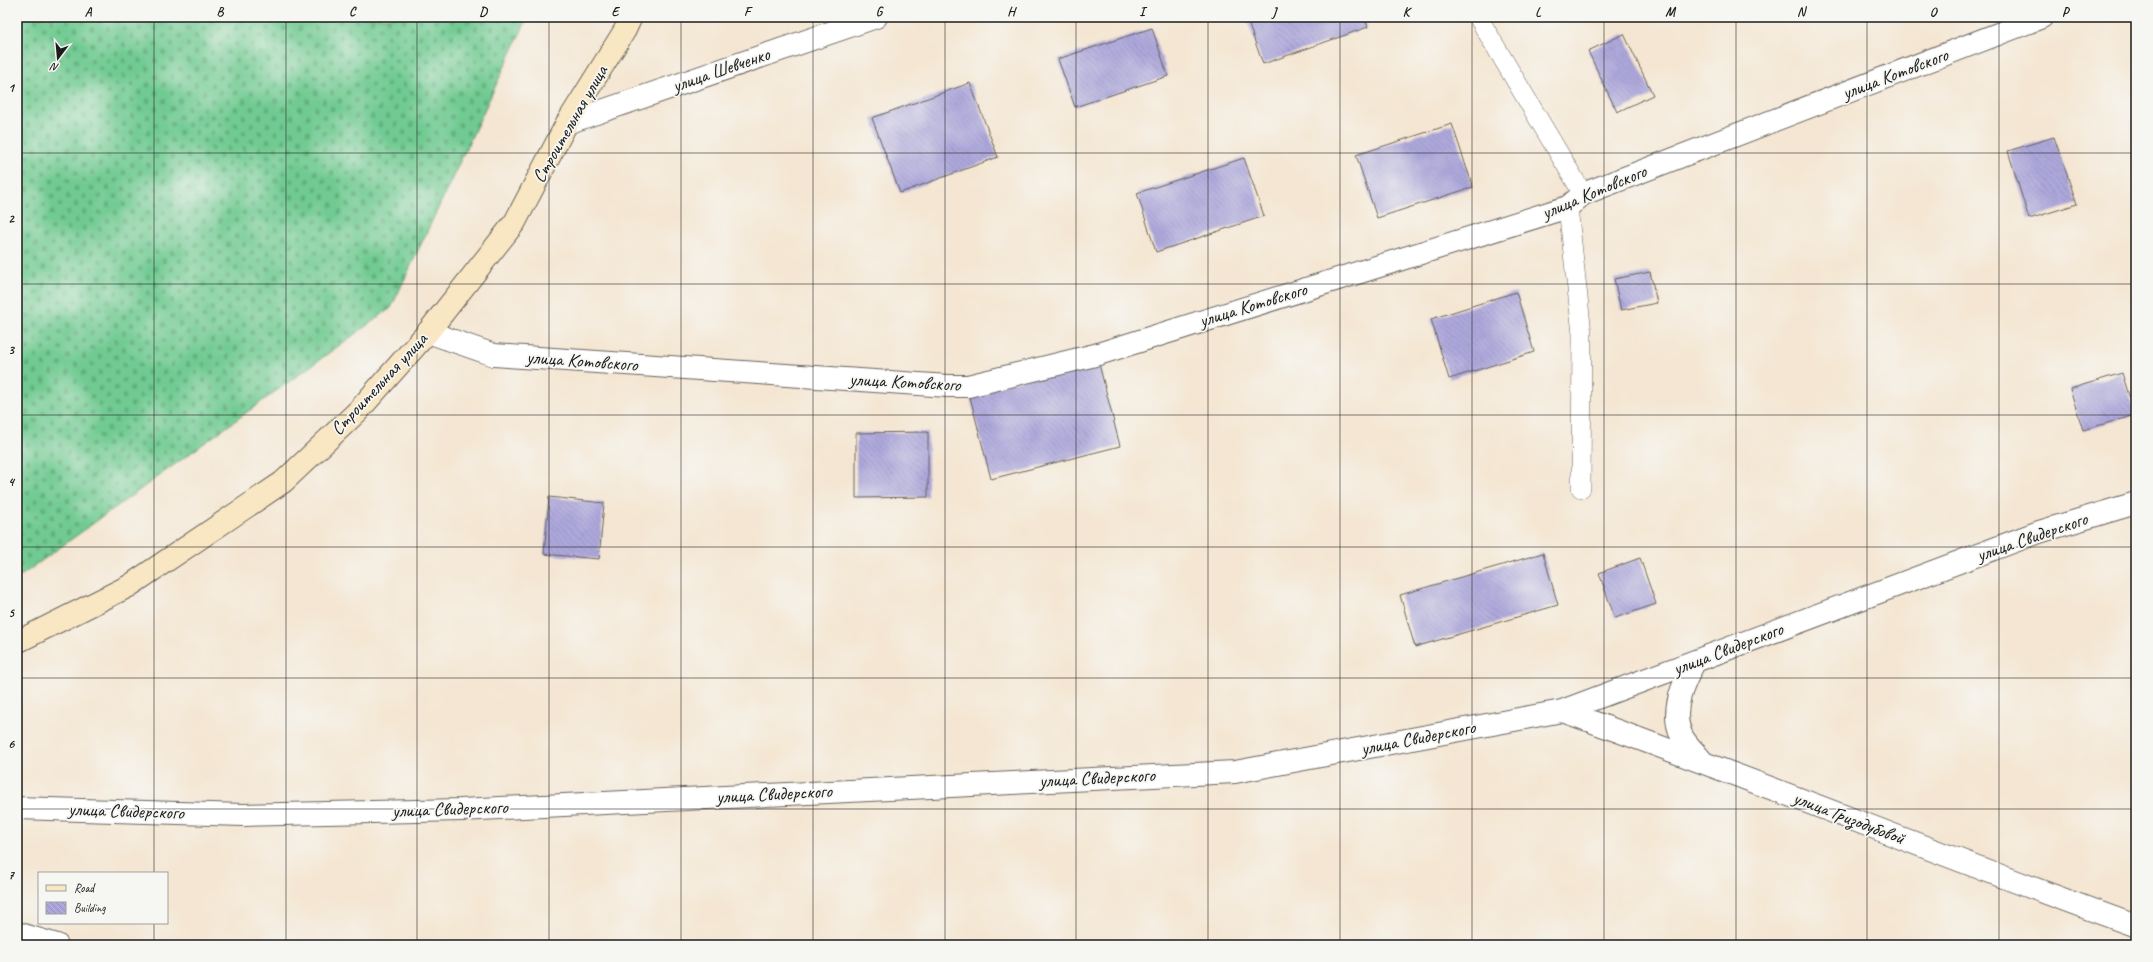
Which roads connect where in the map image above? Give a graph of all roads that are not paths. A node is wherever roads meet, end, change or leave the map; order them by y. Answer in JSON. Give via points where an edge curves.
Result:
{"nodes":[{"id":1,"x":631,"y":17,"type":"edge"},
{"id":2,"x":876,"y":17,"type":"edge"},
{"id":3,"x":1478,"y":17,"type":"edge"},
{"id":4,"x":2042,"y":17,"type":"edge"},
{"id":5,"x":567,"y":123,"type":"junction"},
{"id":6,"x":1576,"y":200,"type":"junction"},
{"id":7,"x":428,"y":332,"type":"junction"},
{"id":8,"x":1581,"y":488,"type":"dead end"},
{"id":9,"x":2136,"y":502,"type":"edge"},
{"id":10,"x":17,"y":642,"type":"edge"},
{"id":11,"x":1695,"y":661,"type":"junction"},
{"id":12,"x":1562,"y":711,"type":"junction"},
{"id":13,"x":1702,"y":761,"type":"junction"},
{"id":14,"x":17,"y":808,"type":"edge"},
{"id":15,"x":2136,"y":926,"type":"edge"},
{"id":16,"x":17,"y":933,"type":"edge"},
{"id":17,"x":57,"y":945,"type":"edge"}],
"edges":[{"from":1,"to":5,"type":"main road","name":"Строительная улица","via":[[626,30]]},
{"from":2,"to":5,"type":"street","name":"улица Шевченко"},
{"from":3,"to":6,"type":"lane"},
{"from":4,"to":6,"type":"street","name":"улица Котовского"},
{"from":5,"to":7,"type":"main road","name":"Строительная улица","via":[[515,222]]},
{"from":6,"to":7,"type":"street","name":"улица Котовского","via":[[1095,355],[968,386],[494,355]]},
{"from":6,"to":8,"type":"lane","via":[[1582,334]]},
{"from":7,"to":10,"type":"main road","name":"Строительная улица","via":[[358,411],[283,482],[129,586]]},
{"from":9,"to":11,"type":"street","name":"улица Свидерского","via":[[2039,532]]},
{"from":11,"to":12,"type":"street","name":"улица Свидерского"},
{"from":11,"to":13,"type":"street","via":[[1682,686],[1678,715],[1681,734]]},
{"from":12,"to":13,"type":"street","name":"улица Гризодубовой"},
{"from":12,"to":14,"type":"street","name":"улица Свидерского","via":[[1235,772],[462,810],[243,815]]},
{"from":13,"to":15,"type":"street","name":"улица Гризодубовой","via":[[1983,871]]},
{"from":16,"to":17,"type":"street"}]}
